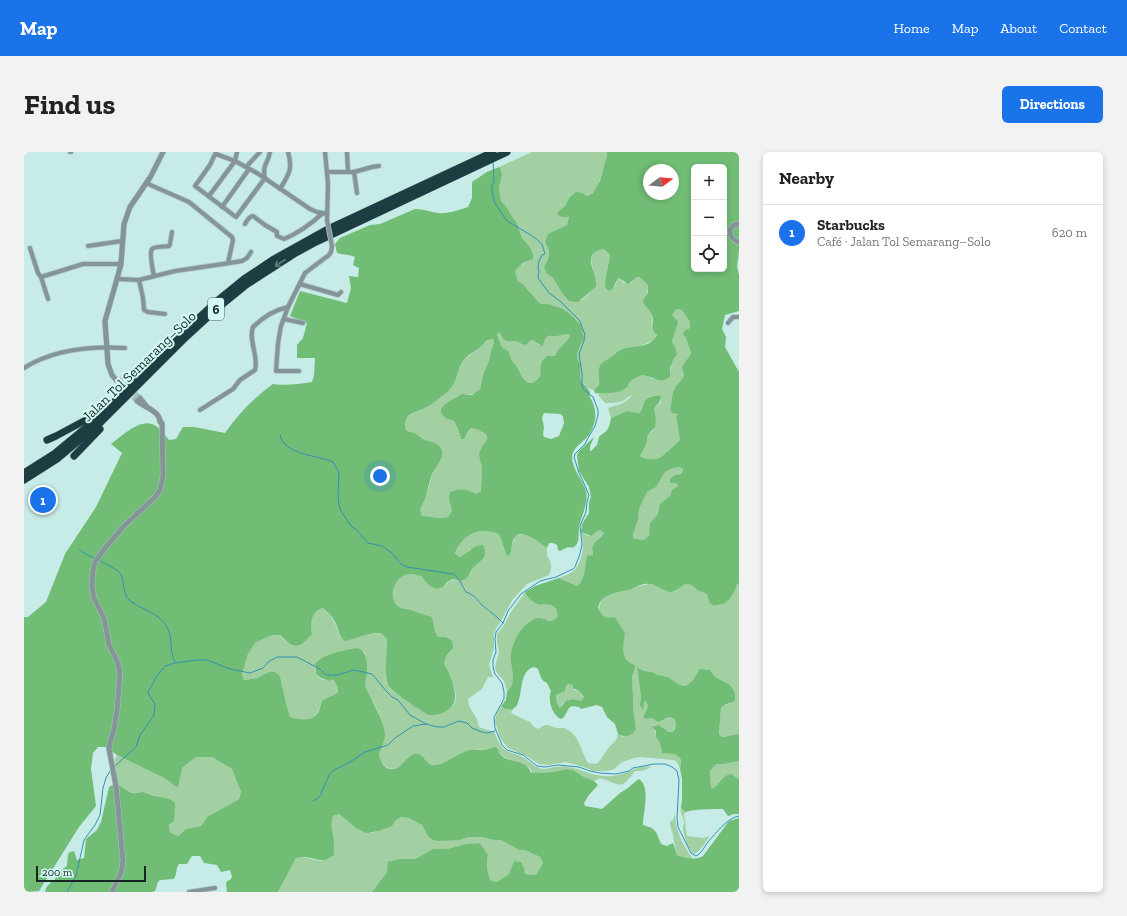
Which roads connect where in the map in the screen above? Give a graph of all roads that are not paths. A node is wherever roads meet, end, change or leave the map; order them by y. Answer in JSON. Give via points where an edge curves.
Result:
{"nodes":[{"id":1,"x":163,"y":152,"type":"edge"},
{"id":2,"x":238,"y":152,"type":"edge"},
{"id":3,"x":260,"y":152,"type":"edge"},
{"id":4,"x":270,"y":152,"type":"edge"},
{"id":5,"x":288,"y":152,"type":"edge"},
{"id":6,"x":325,"y":152,"type":"edge"},
{"id":7,"x":347,"y":152,"type":"edge"},
{"id":8,"x":493,"y":152,"type":"edge"},
{"id":9,"x":507,"y":152,"type":"edge"},
{"id":10,"x":216,"y":153,"type":"edge"},
{"id":11,"x":235,"y":161,"type":"junction"},
{"id":12,"x":379,"y":166,"type":"dead end"},
{"id":13,"x":248,"y":168,"type":"junction"},
{"id":14,"x":327,"y":172,"type":"junction"},
{"id":15,"x":348,"y":172,"type":"junction"},
{"id":16,"x":354,"y":172,"type":"junction"},
{"id":17,"x":265,"y":178,"type":"junction"},
{"id":18,"x":439,"y":181,"type":"junction"},
{"id":19,"x":146,"y":183,"type":"junction"},
{"id":20,"x":280,"y":189,"type":"junction"},
{"id":21,"x":356,"y":193,"type":"dead end"},
{"id":22,"x":209,"y":196,"type":"junction"},
{"id":23,"x":222,"y":207,"type":"junction"},
{"id":24,"x":325,"y":214,"type":"junction"},
{"id":25,"x":245,"y":224,"type":"dead end"},
{"id":26,"x":739,"y":224,"type":"edge"},
{"id":27,"x":172,"y":232,"type":"dead end"},
{"id":28,"x":122,"y":241,"type":"junction"},
{"id":29,"x":739,"y":242,"type":"edge"},
{"id":30,"x":88,"y":246,"type":"dead end"},
{"id":31,"x":30,"y":248,"type":"dead end"},
{"id":32,"x":251,"y":252,"type":"dead end"},
{"id":33,"x":228,"y":263,"type":"junction"},
{"id":34,"x":121,"y":264,"type":"junction"},
{"id":35,"x":154,"y":276,"type":"junction"},
{"id":36,"x":42,"y":277,"type":"junction"},
{"id":37,"x":118,"y":279,"type":"junction"},
{"id":38,"x":139,"y":280,"type":"junction"},
{"id":39,"x":300,"y":284,"type":"junction"},
{"id":40,"x":341,"y":292,"type":"dead end"},
{"id":41,"x":48,"y":299,"type":"dead end"},
{"id":42,"x":288,"y":307,"type":"junction"},
{"id":43,"x":165,"y":314,"type":"dead end"},
{"id":44,"x":739,"y":318,"type":"edge"},
{"id":45,"x":284,"y":319,"type":"junction"},
{"id":46,"x":303,"y":323,"type":"dead end"},
{"id":47,"x":728,"y":323,"type":"dead end"},
{"id":48,"x":106,"y":347,"type":"junction"},
{"id":49,"x":125,"y":348,"type":"dead end"},
{"id":50,"x":24,"y":368,"type":"edge"},
{"id":51,"x":299,"y":371,"type":"dead end"},
{"id":52,"x":118,"y":380,"type":"tunnel mouth"},
{"id":53,"x":139,"y":400,"type":"tunnel mouth"},
{"id":54,"x":120,"y":404,"type":"junction"},
{"id":55,"x":200,"y":410,"type":"dead end"},
{"id":56,"x":95,"y":420,"type":"junction"},
{"id":57,"x":47,"y":440,"type":"dead end"},
{"id":58,"x":74,"y":456,"type":"dead end"},
{"id":59,"x":24,"y":473,"type":"edge"},
{"id":60,"x":24,"y":480,"type":"edge"},
{"id":61,"x":215,"y":888,"type":"dead end"},
{"id":62,"x":112,"y":892,"type":"edge"},
{"id":63,"x":189,"y":892,"type":"edge"}],
"edges":[{"from":1,"to":19,"type":"street"},
{"from":2,"to":11,"type":"street"},
{"from":3,"to":13,"type":"street"},
{"from":4,"to":17,"type":"street","via":[[264,166]]},
{"from":5,"to":20,"type":"street","via":[[291,167]]},
{"from":6,"to":14,"type":"street"},
{"from":7,"to":15,"type":"street"},
{"from":8,"to":18,"type":"highway","name":"Jalan Tol Semarang–Solo","number":"6"},
{"from":9,"to":18,"type":"highway","name":"Jalan Tol Semarang–Solo","number":"6"},
{"from":10,"to":11,"type":"street"},
{"from":10,"to":22,"type":"street","via":[[195,185]]},
{"from":11,"to":13,"type":"street"},
{"from":11,"to":22,"type":"street"},
{"from":12,"to":16,"type":"street"},
{"from":13,"to":17,"type":"street"},
{"from":13,"to":23,"type":"street"},
{"from":14,"to":15,"type":"street"},
{"from":14,"to":24,"type":"street","via":[[328,195]]},
{"from":15,"to":16,"type":"street"},
{"from":16,"to":21,"type":"street"},
{"from":17,"to":20,"type":"street"},
{"from":17,"to":23,"type":"street","via":[[236,217]]},
{"from":18,"to":54,"type":"highway","name":"Jalan Tol Semarang–Solo","number":"6","one_way":true,"via":[[316,242],[246,286],[204,320]]},
{"from":18,"to":56,"type":"highway","name":"Jalan Tol Semarang–Solo","number":"6","via":[[326,230],[274,259],[217,301],[190,325]]},
{"from":19,"to":28,"type":"street","via":[[127,212]]},
{"from":19,"to":33,"type":"street","via":[[188,202],[232,237]]},
{"from":20,"to":24,"type":"street","via":[[310,209]]},
{"from":22,"to":23,"type":"street"},
{"from":24,"to":25,"type":"street","via":[[284,239],[253,216]]},
{"from":24,"to":39,"type":"street","bridge":true,"via":[[332,252],[306,271]]},
{"from":26,"to":29,"type":"street","via":[[730,230],[730,235]]},
{"from":27,"to":35,"type":"street","via":[[169,246],[152,250]]},
{"from":28,"to":30,"type":"street"},
{"from":28,"to":34,"type":"street"},
{"from":31,"to":36,"type":"street","via":[[38,273]]},
{"from":32,"to":33,"type":"street","via":[[246,259]]},
{"from":33,"to":35,"type":"street","via":[[176,270]]},
{"from":34,"to":36,"type":"street","via":[[83,264]]},
{"from":34,"to":37,"type":"street"},
{"from":35,"to":38,"type":"street"},
{"from":36,"to":41,"type":"street"},
{"from":37,"to":38,"type":"street"},
{"from":37,"to":48,"type":"street","via":[[105,321]]},
{"from":38,"to":43,"type":"street","via":[[145,310]]},
{"from":39,"to":40,"type":"street","via":[[338,295]]},
{"from":39,"to":42,"type":"street"},
{"from":42,"to":45,"type":"street"},
{"from":42,"to":55,"type":"street","via":[[269,315],[253,327],[255,370],[240,380],[234,389]]},
{"from":44,"to":47,"type":"street","via":[[733,318]]},
{"from":45,"to":46,"type":"street"},
{"from":45,"to":51,"type":"street","via":[[278,343],[276,371]]},
{"from":48,"to":49,"type":"street"},
{"from":48,"to":50,"type":"street","via":[[62,352]]},
{"from":48,"to":52,"type":"street","via":[[111,373]]},
{"from":53,"to":62,"type":"street","via":[[159,417],[162,423],[163,476],[160,490],[105,548],[97,560],[93,575],[94,598],[104,618],[109,645],[120,669],[110,756],[123,861],[121,873]]},
{"from":54,"to":58,"type":"highway"},
{"from":54,"to":60,"type":"highway","name":"Jalan Tol Semarang–Solo","number":"6","via":[[57,459]]},
{"from":56,"to":57,"type":"highway","via":[[84,421]]},
{"from":56,"to":59,"type":"highway","name":"Jalan Tol Semarang–Solo","number":"6","via":[[54,454]]},
{"from":61,"to":63,"type":"street"}]}
